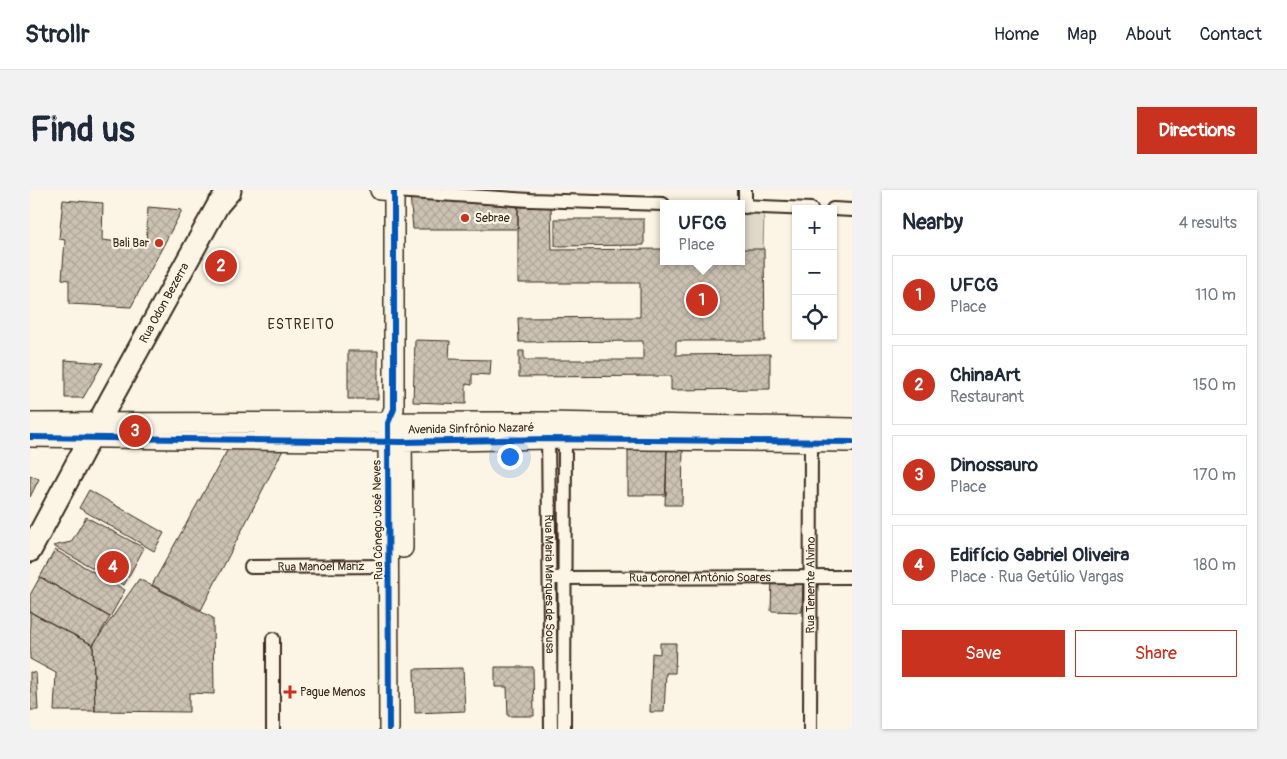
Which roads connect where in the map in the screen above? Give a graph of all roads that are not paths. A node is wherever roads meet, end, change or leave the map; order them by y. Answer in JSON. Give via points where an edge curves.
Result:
{"nodes":[{"id":1,"x":387,"y":191,"type":"edge"},
{"id":2,"x":226,"y":193,"type":"edge"},
{"id":3,"x":486,"y":194,"type":"edge"},
{"id":4,"x":616,"y":196,"type":"edge"},
{"id":5,"x":660,"y":203,"type":"edge"},
{"id":6,"x":745,"y":207,"type":"edge"},
{"id":7,"x":792,"y":208,"type":"edge"},
{"id":8,"x":837,"y":210,"type":"edge"},
{"id":9,"x":852,"y":210,"type":"edge"},
{"id":10,"x":30,"y":422,"type":"edge"},
{"id":11,"x":395,"y":428,"type":"junction"},
{"id":12,"x":852,"y":428,"type":"edge"},
{"id":13,"x":95,"y":430,"type":"junction"},
{"id":14,"x":556,"y":431,"type":"junction"},
{"id":15,"x":30,"y":437,"type":"edge"},
{"id":16,"x":811,"y":442,"type":"junction"},
{"id":17,"x":852,"y":442,"type":"edge"},
{"id":18,"x":30,"y":551,"type":"edge"},
{"id":19,"x":390,"y":566,"type":"junction"},
{"id":20,"x":251,"y":567,"type":"dead end"},
{"id":21,"x":810,"y":577,"type":"junction"},
{"id":22,"x":852,"y":577,"type":"edge"},
{"id":23,"x":549,"y":578,"type":"junction"},
{"id":24,"x":563,"y":578,"type":"junction"},
{"id":25,"x":397,"y":629,"type":"junction"},
{"id":26,"x":273,"y":639,"type":"dead end"},
{"id":27,"x":273,"y":729,"type":"edge"},
{"id":28,"x":390,"y":729,"type":"edge"},
{"id":29,"x":402,"y":729,"type":"edge"},
{"id":30,"x":550,"y":729,"type":"edge"},
{"id":31,"x":564,"y":729,"type":"edge"},
{"id":32,"x":810,"y":729,"type":"edge"}],
"edges":[{"from":1,"to":3,"type":"street"},
{"from":1,"to":11,"type":"street","name":"Rua Cônego José Neves"},
{"from":2,"to":13,"type":"main road","name":"Rua Odon Bezerra"},
{"from":3,"to":4,"type":"street"},
{"from":4,"to":5,"type":"street"},
{"from":6,"to":7,"type":"street"},
{"from":8,"to":9,"type":"street"},
{"from":10,"to":13,"type":"street"},
{"from":11,"to":13,"type":"street","name":"Avenida Sinfrônio Nazaré"},
{"from":11,"to":14,"type":"street","name":"Avenida Sinfrônio Nazaré"},
{"from":11,"to":19,"type":"street","name":"Rua Cônego José Neves"},
{"from":11,"to":25,"type":"street","name":"Rua Cônego José Neves"},
{"from":12,"to":14,"type":"street","name":"Avenida Sinfrônio Nazaré"},
{"from":13,"to":15,"type":"street"},
{"from":13,"to":18,"type":"main road","name":"Rua Odon Bezerra"},
{"from":14,"to":16,"type":"street","name":"Avenida Sinfrônio Nazaré"},
{"from":14,"to":23,"type":"street","name":"Rua Maria Marques de Sousa"},
{"from":14,"to":24,"type":"street","name":"Rua Maria Marques de Sousa"},
{"from":16,"to":17,"type":"street","name":"Avenida Sinfrônio Nazaré"},
{"from":16,"to":21,"type":"street","name":"Rua Tenente Alvino"},
{"from":19,"to":20,"type":"street","name":"Rua Manoel Mariz"},
{"from":19,"to":25,"type":"street","name":"Rua Cônego José Neves"},
{"from":21,"to":22,"type":"street","name":"Rua Coronel Antônio Soares"},
{"from":21,"to":24,"type":"street","name":"Rua Coronel Antônio Soares"},
{"from":21,"to":32,"type":"street","name":"Rua Tenente Alvino"},
{"from":23,"to":24,"type":"street","name":"Rua Coronel Antônio Soares"},
{"from":23,"to":30,"type":"street","name":"Rua Maria Marques de Sousa"},
{"from":24,"to":31,"type":"street","name":"Rua Maria Marques de Sousa"},
{"from":25,"to":28,"type":"street","name":"Rua Cônego José Neves"},
{"from":25,"to":29,"type":"street","name":"Rua Cônego José Neves"},
{"from":26,"to":27,"type":"street"}]}
